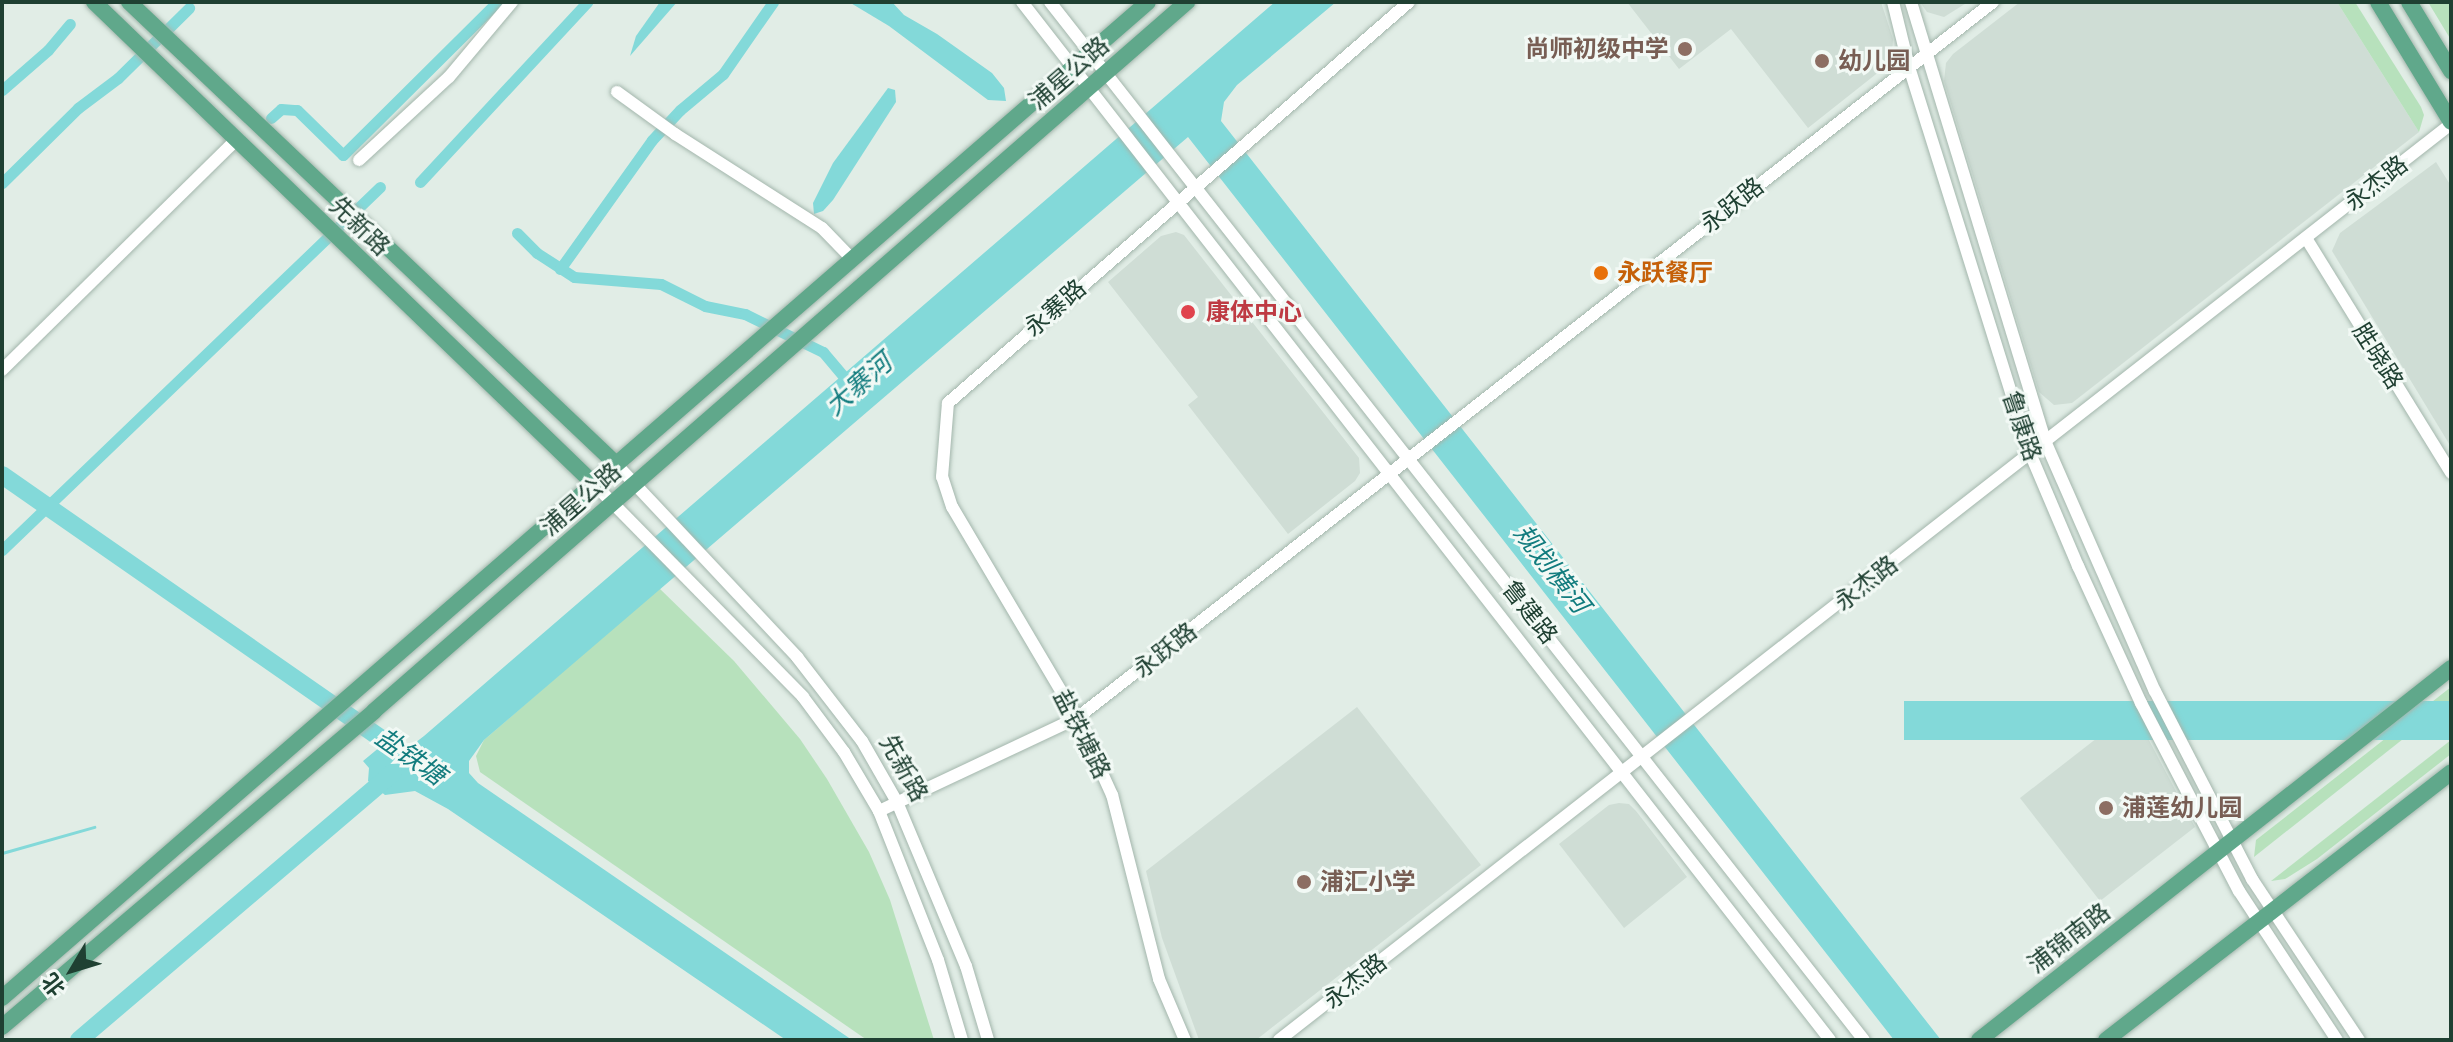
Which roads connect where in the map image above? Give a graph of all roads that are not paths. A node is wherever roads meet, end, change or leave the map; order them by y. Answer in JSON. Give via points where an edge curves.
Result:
{"nodes":[{"id":1,"x":94,"y":2,"type":"edge"},
{"id":2,"x":129,"y":2,"type":"edge"},
{"id":3,"x":512,"y":2,"type":"edge"},
{"id":4,"x":1022,"y":2,"type":"edge"},
{"id":5,"x":1050,"y":2,"type":"edge"},
{"id":6,"x":1148,"y":2,"type":"edge"},
{"id":7,"x":1187,"y":2,"type":"edge"},
{"id":8,"x":1409,"y":2,"type":"edge"},
{"id":9,"x":1893,"y":2,"type":"edge"},
{"id":10,"x":1911,"y":2,"type":"edge"},
{"id":11,"x":1993,"y":2,"type":"edge"},
{"id":12,"x":2378,"y":2,"type":"edge"},
{"id":13,"x":2409,"y":2,"type":"edge"},
{"id":14,"x":1090,"y":52,"type":"junction"},
{"id":15,"x":1925,"y":54,"type":"junction"},
{"id":16,"x":1909,"y":67,"type":"junction"},
{"id":17,"x":1073,"y":68,"type":"junction"},
{"id":18,"x":1107,"y":71,"type":"junction"},
{"id":19,"x":2451,"y":71,"type":"edge"},
{"id":20,"x":1088,"y":88,"type":"junction"},
{"id":21,"x":617,"y":92,"type":"dead end"},
{"id":22,"x":2451,"y":123,"type":"edge"},
{"id":23,"x":236,"y":140,"type":"junction"},
{"id":24,"x":359,"y":160,"type":"dead end"},
{"id":25,"x":1196,"y":185,"type":"junction"},
{"id":26,"x":1176,"y":201,"type":"junction"},
{"id":27,"x":2306,"y":238,"type":"junction"},
{"id":28,"x":852,"y":259,"type":"junction"},
{"id":29,"x":2,"y":370,"type":"edge"},
{"id":30,"x":2045,"y":441,"type":"junction"},
{"id":31,"x":943,"y":447,"type":"joint"},
{"id":32,"x":2030,"y":453,"type":"junction"},
{"id":33,"x":1409,"y":457,"type":"junction"},
{"id":34,"x":616,"y":464,"type":"junction"},
{"id":35,"x":1388,"y":473,"type":"junction"},
{"id":36,"x":2451,"y":473,"type":"edge"},
{"id":37,"x":593,"y":483,"type":"junction"},
{"id":38,"x":634,"y":484,"type":"junction"},
{"id":39,"x":612,"y":503,"type":"junction"},
{"id":40,"x":2451,"y":668,"type":"edge"},
{"id":41,"x":1077,"y":718,"type":"junction"},
{"id":42,"x":1642,"y":756,"type":"junction"},
{"id":43,"x":2451,"y":772,"type":"edge"},
{"id":44,"x":1621,"y":773,"type":"junction"},
{"id":45,"x":897,"y":802,"type":"junction"},
{"id":46,"x":879,"y":811,"type":"junction"},
{"id":47,"x":2234,"y":840,"type":"junction"},
{"id":48,"x":2219,"y":852,"type":"junction"},
{"id":49,"x":2273,"y":910,"type":"junction"},
{"id":50,"x":2258,"y":921,"type":"junction"},
{"id":51,"x":2,"y":998,"type":"edge"},
{"id":52,"x":2,"y":1027,"type":"edge"},
{"id":53,"x":962,"y":1040,"type":"edge"},
{"id":54,"x":988,"y":1040,"type":"edge"},
{"id":55,"x":1185,"y":1040,"type":"edge"},
{"id":56,"x":1279,"y":1040,"type":"edge"},
{"id":57,"x":1830,"y":1040,"type":"edge"},
{"id":58,"x":1864,"y":1040,"type":"edge"},
{"id":59,"x":1979,"y":1040,"type":"edge"},
{"id":60,"x":2106,"y":1040,"type":"edge"},
{"id":61,"x":2337,"y":1040,"type":"edge"},
{"id":62,"x":2359,"y":1040,"type":"edge"}],
"edges":[{"from":1,"to":23,"type":"main road","name":"先新路"},
{"from":2,"to":34,"type":"main road","name":"先新路"},
{"from":3,"to":24,"type":"street","via":[[449,77]]},
{"from":4,"to":17,"type":"street"},
{"from":5,"to":14,"type":"street"},
{"from":6,"to":14,"type":"main road","name":"浦星公路"},
{"from":7,"to":18,"type":"main road","name":"浦星公路"},
{"from":8,"to":25,"type":"street","name":"永寨路"},
{"from":9,"to":16,"type":"street","name":"鲁康路"},
{"from":10,"to":15,"type":"street","name":"鲁康路"},
{"from":11,"to":15,"type":"street","name":"永跃路"},
{"from":12,"to":22,"type":"main road"},
{"from":13,"to":19,"type":"main road"},
{"from":14,"to":17,"type":"main road","name":"浦星公路"},
{"from":14,"to":18,"type":"street"},
{"from":15,"to":16,"type":"street","name":"永跃路"},
{"from":15,"to":30,"type":"street","name":"鲁康路"},
{"from":16,"to":32,"type":"street","name":"鲁康路"},
{"from":16,"to":33,"type":"street","name":"永跃路"},
{"from":17,"to":20,"type":"street"},
{"from":17,"to":28,"type":"main road","name":"浦星公路"},
{"from":18,"to":20,"type":"main road","name":"浦星公路"},
{"from":18,"to":25,"type":"street","name":"鲁建路"},
{"from":20,"to":26,"type":"street","name":"鲁建路"},
{"from":20,"to":38,"type":"main road","name":"浦星公路"},
{"from":21,"to":28,"type":"street","via":[[822,228]]},
{"from":22,"to":27,"type":"street","name":"永杰路"},
{"from":23,"to":29,"type":"street"},
{"from":23,"to":37,"type":"main road","name":"先新路"},
{"from":25,"to":26,"type":"street","name":"永寨路"},
{"from":25,"to":33,"type":"street","name":"鲁建路"},
{"from":26,"to":31,"type":"street","name":"永寨路","via":[[948,403]]},
{"from":26,"to":35,"type":"street","name":"鲁建路"},
{"from":27,"to":30,"type":"street","name":"永杰路"},
{"from":27,"to":36,"type":"street","name":"胜晓路"},
{"from":28,"to":34,"type":"main road","name":"浦星公路"},
{"from":30,"to":32,"type":"street","name":"永杰路"},
{"from":30,"to":47,"type":"street","name":"鲁康路","via":[[2155,691]]},
{"from":31,"to":41,"type":"street","name":"盐铁塘路","via":[[942,477],[952,507]]},
{"from":32,"to":42,"type":"street","name":"永杰路"},
{"from":32,"to":48,"type":"street","name":"鲁康路","via":[[2105,629]]},
{"from":33,"to":35,"type":"street","name":"永跃路"},
{"from":33,"to":42,"type":"street","name":"鲁建路"},
{"from":34,"to":37,"type":"main road","name":"浦星公路"},
{"from":34,"to":38,"type":"street","name":"先新路"},
{"from":35,"to":41,"type":"street","name":"永跃路"},
{"from":35,"to":44,"type":"street","name":"鲁建路"},
{"from":37,"to":39,"type":"street","name":"先新路"},
{"from":37,"to":51,"type":"main road","name":"浦星公路"},
{"from":38,"to":39,"type":"main road","name":"浦星公路"},
{"from":38,"to":45,"type":"street","name":"先新路","via":[[819,683],[862,741]]},
{"from":39,"to":46,"type":"street","name":"先新路","via":[[803,697]]},
{"from":39,"to":52,"type":"main road","name":"浦星公路"},
{"from":40,"to":47,"type":"main road","name":"浦锦南路"},
{"from":41,"to":45,"type":"street","name":"永跃路"},
{"from":41,"to":55,"type":"street","name":"盐铁塘路","via":[[1112,795],[1159,979]]},
{"from":42,"to":44,"type":"street","name":"永杰路"},
{"from":42,"to":58,"type":"street","name":"鲁建路"},
{"from":43,"to":49,"type":"main road"},
{"from":44,"to":56,"type":"street","name":"永杰路"},
{"from":44,"to":57,"type":"street","name":"鲁建路"},
{"from":45,"to":46,"type":"street","name":"永跃路"},
{"from":45,"to":54,"type":"street","name":"先新路","via":[[966,966]]},
{"from":46,"to":53,"type":"street","name":"先新路","via":[[938,960]]},
{"from":47,"to":48,"type":"main road","name":"浦锦南路"},
{"from":47,"to":49,"type":"street","name":"鲁康路"},
{"from":48,"to":50,"type":"street","name":"鲁康路"},
{"from":48,"to":59,"type":"main road","name":"浦锦南路"},
{"from":49,"to":50,"type":"main road"},
{"from":49,"to":62,"type":"street","name":"鲁康路"},
{"from":50,"to":60,"type":"main road"},
{"from":50,"to":61,"type":"street","name":"鲁康路"}]}
